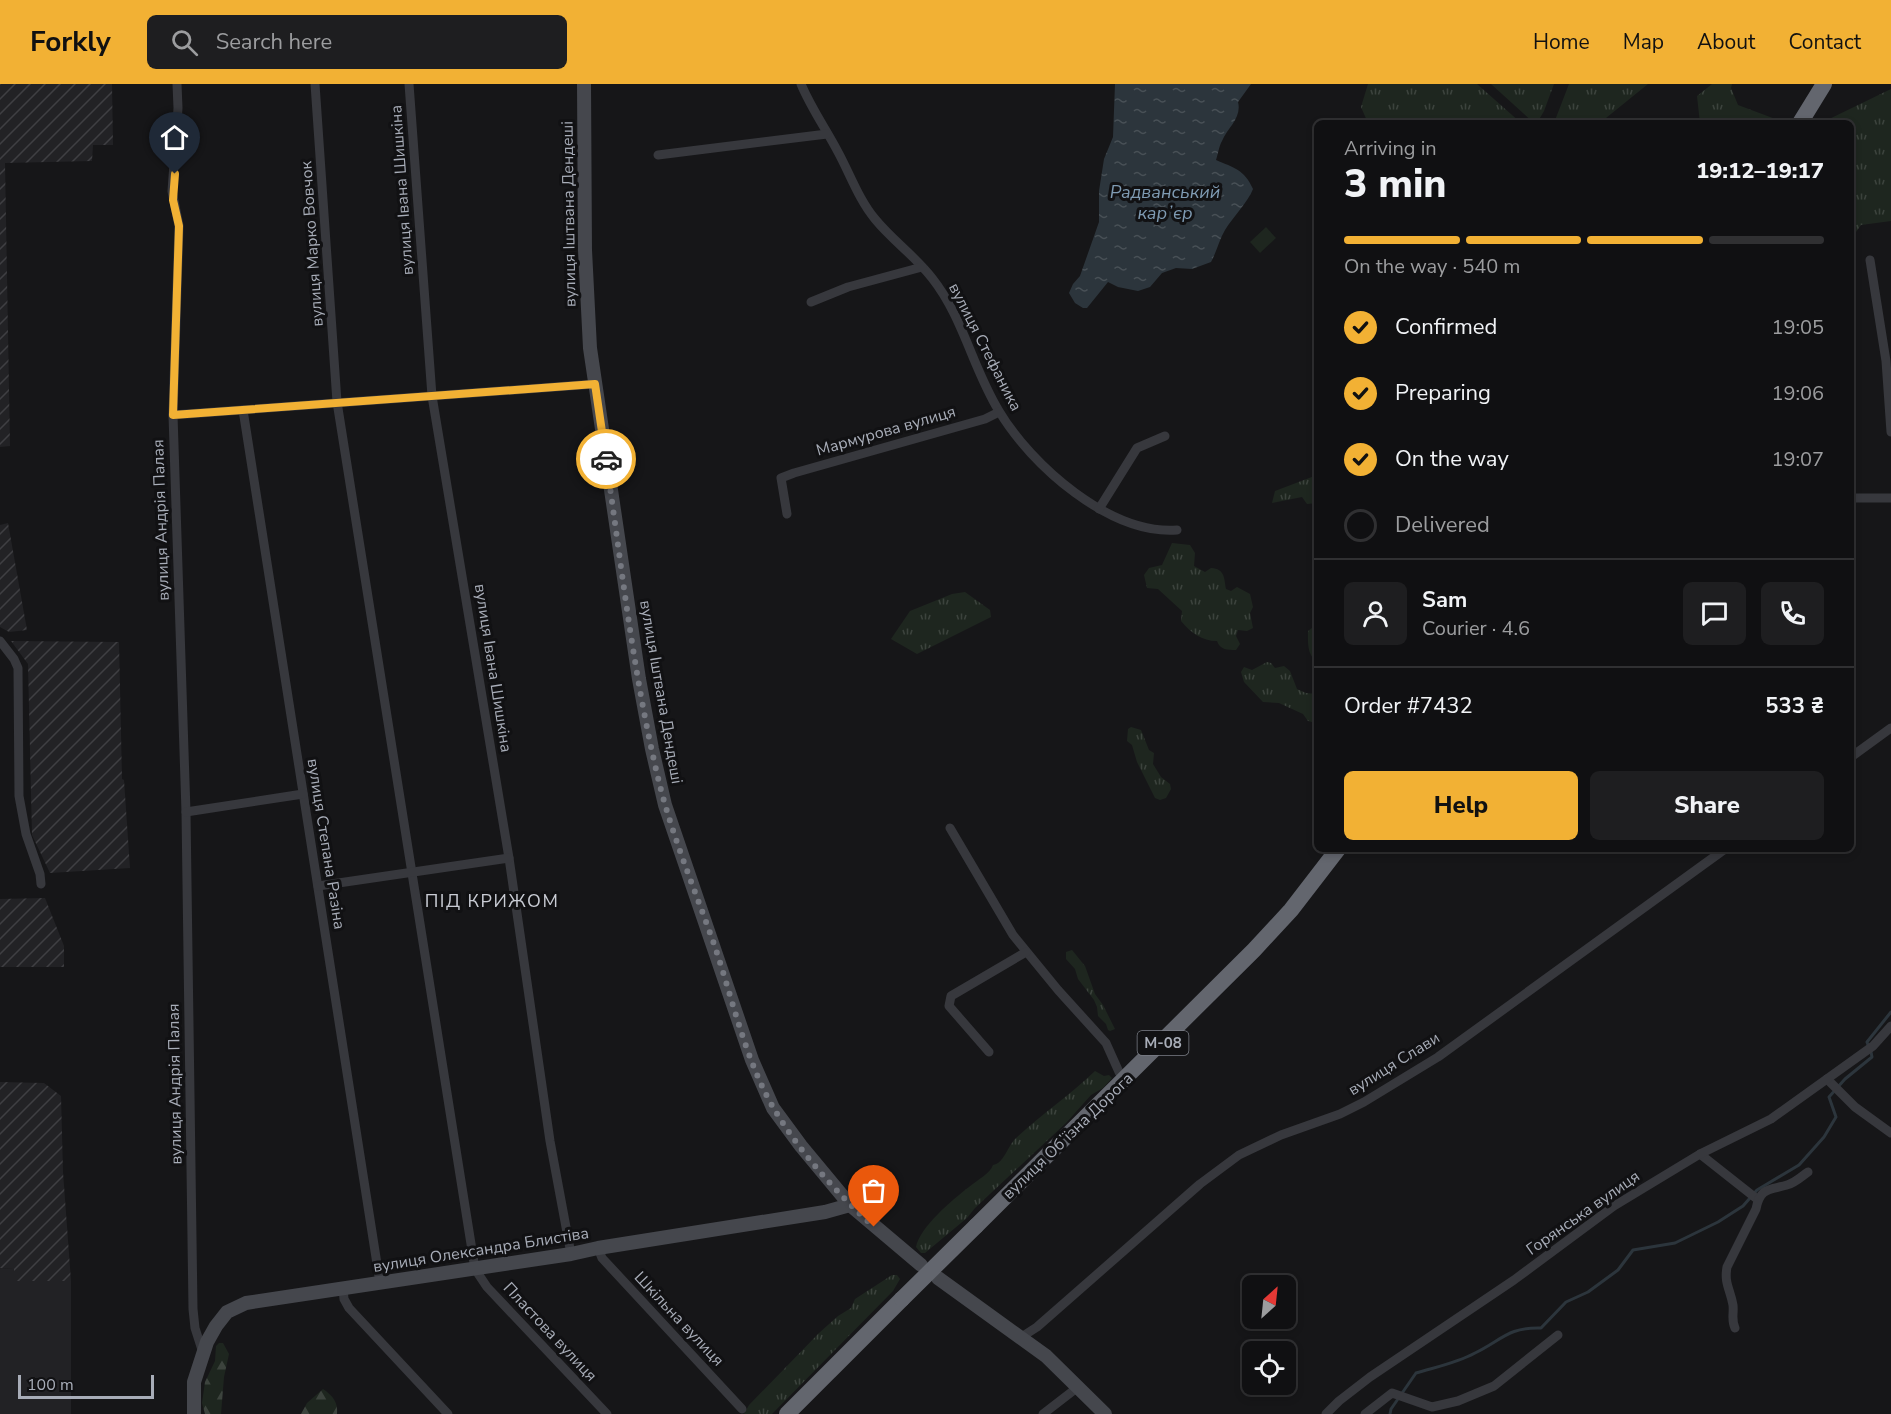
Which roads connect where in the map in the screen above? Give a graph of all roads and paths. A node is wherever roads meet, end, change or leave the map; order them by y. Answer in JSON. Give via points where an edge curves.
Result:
{"nodes":[{"id":1,"x":177,"y":84,"type":"edge"},
{"id":2,"x":315,"y":84,"type":"edge"},
{"id":3,"x":409,"y":84,"type":"edge"},
{"id":4,"x":584,"y":84,"type":"edge"},
{"id":5,"x":801,"y":84,"type":"edge"},
{"id":6,"x":1824,"y":84,"type":"edge"},
{"id":7,"x":1802,"y":120,"type":"edge"},
{"id":8,"x":827,"y":134,"type":"junction"},
{"id":9,"x":658,"y":155,"type":"dead end"},
{"id":10,"x":1870,"y":260,"type":"dead end"},
{"id":11,"x":922,"y":267,"type":"junction"},
{"id":12,"x":811,"y":302,"type":"dead end"},
{"id":13,"x":595,"y":384,"type":"junction"},
{"id":14,"x":432,"y":396,"type":"junction"},
{"id":15,"x":337,"y":402,"type":"junction"},
{"id":16,"x":243,"y":410,"type":"junction"},
{"id":17,"x":999,"y":412,"type":"junction"},
{"id":18,"x":173,"y":415,"type":"junction"},
{"id":19,"x":1891,"y":432,"type":"edge"},
{"id":20,"x":1165,"y":436,"type":"dead end"},
{"id":21,"x":1854,"y":498,"type":"edge"},
{"id":22,"x":1891,"y":498,"type":"edge"},
{"id":23,"x":1099,"y":508,"type":"junction"},
{"id":24,"x":787,"y":514,"type":"dead end"},
{"id":25,"x":1176,"y":530,"type":"dead end"},
{"id":26,"x":0,"y":641,"type":"edge"},
{"id":27,"x":1891,"y":728,"type":"edge"},
{"id":28,"x":1854,"y":756,"type":"edge"},
{"id":29,"x":303,"y":794,"type":"junction"},
{"id":30,"x":186,"y":812,"type":"junction"},
{"id":31,"x":950,"y":828,"type":"dead end"},
{"id":32,"x":1336,"y":852,"type":"edge"},
{"id":33,"x":1721,"y":852,"type":"edge"},
{"id":34,"x":509,"y":858,"type":"junction"},
{"id":35,"x":413,"y":871,"type":"junction"},
{"id":36,"x":41,"y":884,"type":"dead end"},
{"id":37,"x":318,"y":886,"type":"junction"},
{"id":38,"x":1026,"y":952,"type":"junction"},
{"id":39,"x":1891,"y":1026,"type":"edge"},
{"id":40,"x":988,"y":1052,"type":"dead end"},
{"id":41,"x":1125,"y":1080,"type":"junction"},
{"id":42,"x":1834,"y":1086,"type":"junction"},
{"id":43,"x":1891,"y":1133,"type":"edge"},
{"id":44,"x":1700,"y":1155,"type":"junction"},
{"id":45,"x":1808,"y":1172,"type":"dead end"},
{"id":46,"x":1757,"y":1199,"type":"junction"},
{"id":47,"x":850,"y":1205,"type":"junction"},
{"id":48,"x":598,"y":1248,"type":"junction"},
{"id":49,"x":571,"y":1254,"type":"junction"},
{"id":50,"x":921,"y":1265,"type":"dead end"},
{"id":51,"x":475,"y":1269,"type":"junction"},
{"id":52,"x":938,"y":1278,"type":"dead end"},
{"id":53,"x":380,"y":1283,"type":"junction"},
{"id":54,"x":343,"y":1288,"type":"junction"},
{"id":55,"x":1736,"y":1328,"type":"dead end"},
{"id":56,"x":1558,"y":1335,"type":"dead end"},
{"id":57,"x":1020,"y":1338,"type":"junction"},
{"id":58,"x":203,"y":1353,"type":"junction"},
{"id":59,"x":1078,"y":1387,"type":"junction"},
{"id":60,"x":1417,"y":1403,"type":"junction"},
{"id":61,"x":742,"y":1409,"type":"dead end"},
{"id":62,"x":1412,"y":1413,"type":"edge"},
{"id":63,"x":194,"y":1414,"type":"edge"},
{"id":64,"x":448,"y":1414,"type":"edge"},
{"id":65,"x":607,"y":1414,"type":"edge"},
{"id":66,"x":787,"y":1414,"type":"edge"},
{"id":67,"x":1043,"y":1414,"type":"edge"},
{"id":68,"x":1105,"y":1414,"type":"edge"},
{"id":69,"x":1326,"y":1414,"type":"edge"},
{"id":70,"x":1365,"y":1414,"type":"edge"}],
"edges":[{"from":1,"to":18,"type":"street","name":"вулиця Андрія Палая","via":[[172,191],[179,226]]},
{"from":2,"to":15,"type":"street","name":"вулиця Марко Вовчок"},
{"from":3,"to":14,"type":"street","name":"вулиця Івана Шишкіна"},
{"from":4,"to":13,"type":"street","name":"вулиця Іштвана Дендеші","via":[[587,322]]},
{"from":5,"to":8,"type":"street","name":"вулиця Стефаника"},
{"from":6,"to":7,"type":"highway"},
{"from":8,"to":9,"type":"street"},
{"from":8,"to":11,"type":"street","name":"вулиця Стефаника","via":[[866,208]]},
{"from":10,"to":19,"type":"street","via":[[1886,361]]},
{"from":11,"to":12,"type":"street","via":[[848,287]]},
{"from":11,"to":17,"type":"street","name":"вулиця Стефаника","via":[[955,316]]},
{"from":13,"to":14,"type":"street"},
{"from":13,"to":47,"type":"street","name":"вулиця Іштвана Дендеші","via":[[645,715],[674,833],[762,1086],[781,1120]]},
{"from":14,"to":15,"type":"street"},
{"from":14,"to":34,"type":"street","name":"вулиця Івана Шишкіна"},
{"from":15,"to":16,"type":"street"},
{"from":15,"to":35,"type":"street","name":"вулиця Марко Вовчок"},
{"from":16,"to":18,"type":"street"},
{"from":16,"to":29,"type":"street","name":"вулиця Степана Разіна"},
{"from":17,"to":23,"type":"street","name":"вулиця Стефаника","via":[[1050,473]]},
{"from":17,"to":24,"type":"street","name":"Мармурова вулиця","via":[[781,478]]},
{"from":18,"to":30,"type":"street","name":"вулиця Андрія Палая"},
{"from":20,"to":23,"type":"street","via":[[1137,448]]},
{"from":21,"to":22,"type":"street"},
{"from":23,"to":25,"type":"street","name":"вулиця Стефаника","via":[[1138,525]]},
{"from":26,"to":36,"type":"street","via":[[18,668],[19,796]]},
{"from":27,"to":28,"type":"street"},
{"from":29,"to":30,"type":"street"},
{"from":29,"to":37,"type":"street","name":"вулиця Степана Разіна"},
{"from":30,"to":58,"type":"street","name":"вулиця Андрія Палая","via":[[193,1309]]},
{"from":31,"to":38,"type":"street"},
{"from":32,"to":41,"type":"highway","name":"вулиця Обʼїзна Дорога","number":"М-08","via":[[1291,910]]},
{"from":33,"to":57,"type":"street","name":"вулиця Слави","via":[[1391,1087],[1340,1114],[1281,1135],[1232,1159],[1037,1328]]},
{"from":34,"to":35,"type":"street"},
{"from":34,"to":49,"type":"street","name":"вулиця Івана Шишкіна","via":[[550,1141]]},
{"from":35,"to":37,"type":"street"},
{"from":35,"to":51,"type":"street","name":"вулиця Марко Вовчок"},
{"from":37,"to":53,"type":"street","name":"вулиця Степана Разіна"},
{"from":38,"to":40,"type":"street","via":[[951,996],[949,1001],[949,1006]]},
{"from":38,"to":41,"type":"street","via":[[1106,1043]]},
{"from":39,"to":42,"type":"street","name":"Горянська вулиця"},
{"from":41,"to":66,"type":"highway","name":"вулиця Обʼїзна Дорога","number":"М-08","bridge":true},
{"from":42,"to":43,"type":"street"},
{"from":42,"to":44,"type":"street","name":"Горянська вулиця"},
{"from":44,"to":46,"type":"street"},
{"from":44,"to":69,"type":"street","name":"Горянська вулиця","via":[[1614,1206],[1514,1280],[1370,1377]]},
{"from":45,"to":46,"type":"street","via":[[1789,1185],[1773,1187]]},
{"from":46,"to":55,"type":"street","via":[[1756,1209],[1727,1267],[1726,1285]]},
{"from":47,"to":48,"type":"street","name":"вулиця Олександра Блистіва"},
{"from":47,"to":50,"type":"street","name":"вулиця Іштвана Дендеші"},
{"from":48,"to":49,"type":"street","name":"вулиця Олександра Блистіва"},
{"from":48,"to":61,"type":"street","name":"Шкільна вулиця","via":[[602,1258]]},
{"from":49,"to":51,"type":"street","name":"вулиця Олександра Блистіва"},
{"from":51,"to":53,"type":"street","name":"вулиця Олександра Блистіва"},
{"from":51,"to":65,"type":"street","name":"Пластова вулиця","via":[[487,1287]]},
{"from":52,"to":57,"type":"street"},
{"from":53,"to":54,"type":"street","name":"вулиця Олександра Блистіва"},
{"from":54,"to":58,"type":"street","name":"вулиця Олександра Блистіва","via":[[236,1307],[222,1317]]},
{"from":54,"to":64,"type":"street","via":[[349,1308]]},
{"from":56,"to":60,"type":"street","via":[[1494,1386],[1432,1407]]},
{"from":57,"to":59,"type":"street","via":[[1046,1356]]},
{"from":58,"to":63,"type":"street","name":"вулиця Олександра Блистіва","via":[[194,1382]]},
{"from":59,"to":67,"type":"street"},
{"from":59,"to":68,"type":"street"},
{"from":60,"to":62,"type":"street"},
{"from":60,"to":70,"type":"street","via":[[1392,1393]]}]}
